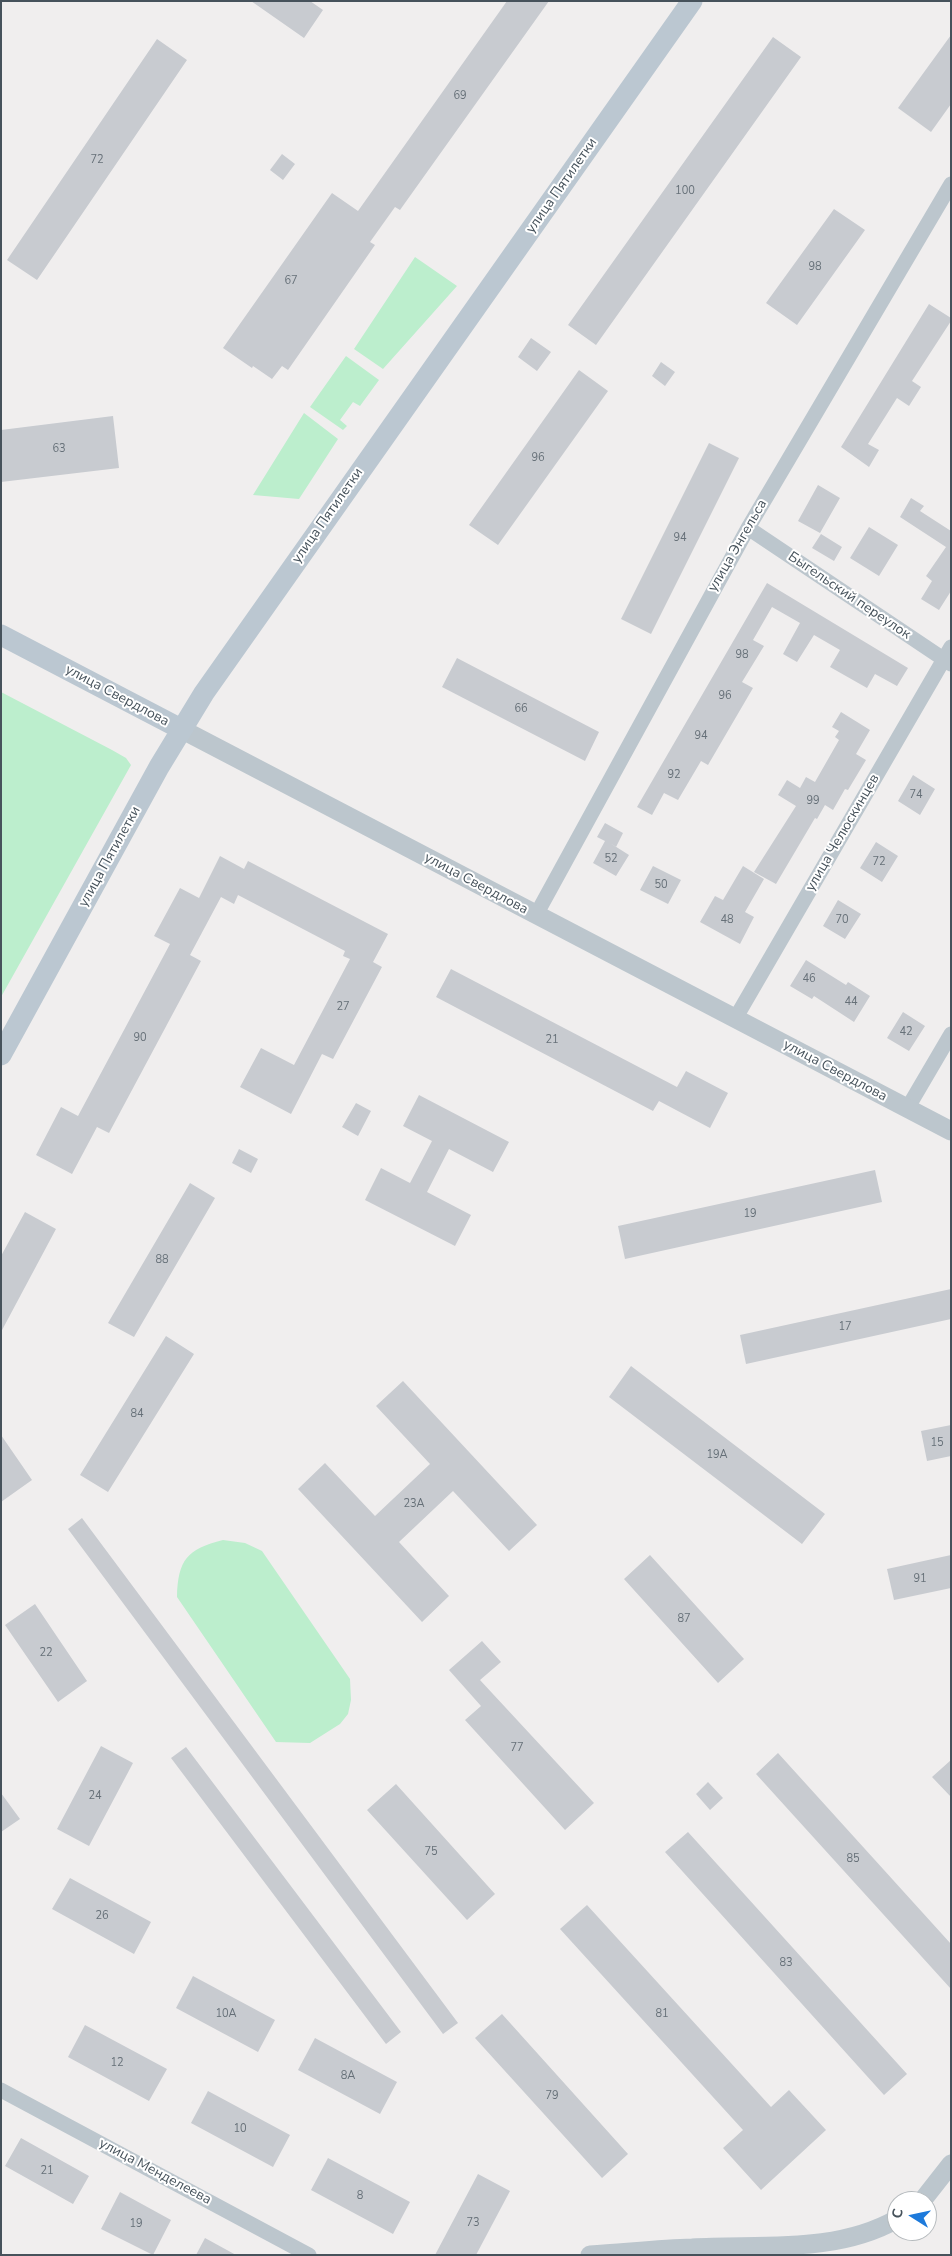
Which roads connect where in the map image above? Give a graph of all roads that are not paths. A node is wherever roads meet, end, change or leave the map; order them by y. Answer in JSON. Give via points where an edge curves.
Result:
{"nodes":[{"id":1,"x":692,"y":1,"type":"edge"},
{"id":2,"x":951,"y":184,"type":"edge"},
{"id":3,"x":748,"y":528,"type":"junction"},
{"id":4,"x":1,"y":634,"type":"edge"},
{"id":5,"x":948,"y":657,"type":"edge"},
{"id":6,"x":181,"y":730,"type":"junction"},
{"id":7,"x":536,"y":915,"type":"junction"},
{"id":8,"x":735,"y":1019,"type":"junction"},
{"id":9,"x":951,"y":1034,"type":"edge"},
{"id":10,"x":1,"y":1055,"type":"edge"},
{"id":11,"x":907,"y":1109,"type":"junction"},
{"id":12,"x":951,"y":1131,"type":"edge"},
{"id":13,"x":1,"y":2090,"type":"edge"},
{"id":14,"x":951,"y":2164,"type":"edge"},
{"id":15,"x":930,"y":2191,"type":"edge"},
{"id":16,"x":887,"y":2225,"type":"edge"},
{"id":17,"x":310,"y":2255,"type":"edge"},
{"id":18,"x":590,"y":2255,"type":"edge"}],
"edges":[{"from":1,"to":6,"type":"main road","name":"улица Пятилетки"},
{"from":2,"to":3,"type":"street","name":"улица Энгельса"},
{"from":3,"to":5,"type":"street","name":"Быгельский переулок"},
{"from":3,"to":7,"type":"street","name":"улица Энгельса"},
{"from":4,"to":6,"type":"main road","name":"улица Свердлова"},
{"from":5,"to":8,"type":"street","name":"улица Челюскинцев"},
{"from":6,"to":7,"type":"street","name":"улица Свердлова"},
{"from":6,"to":10,"type":"main road","name":"улица Пятилетки"},
{"from":7,"to":8,"type":"street","name":"улица Свердлова"},
{"from":8,"to":11,"type":"street","name":"улица Свердлова"},
{"from":9,"to":11,"type":"street"},
{"from":11,"to":12,"type":"street","name":"улица Свердлова"},
{"from":13,"to":17,"type":"street","name":"улица Менделеева"},
{"from":14,"to":15,"type":"street"},
{"from":16,"to":18,"type":"street","via":[[844,2240]]}]}
